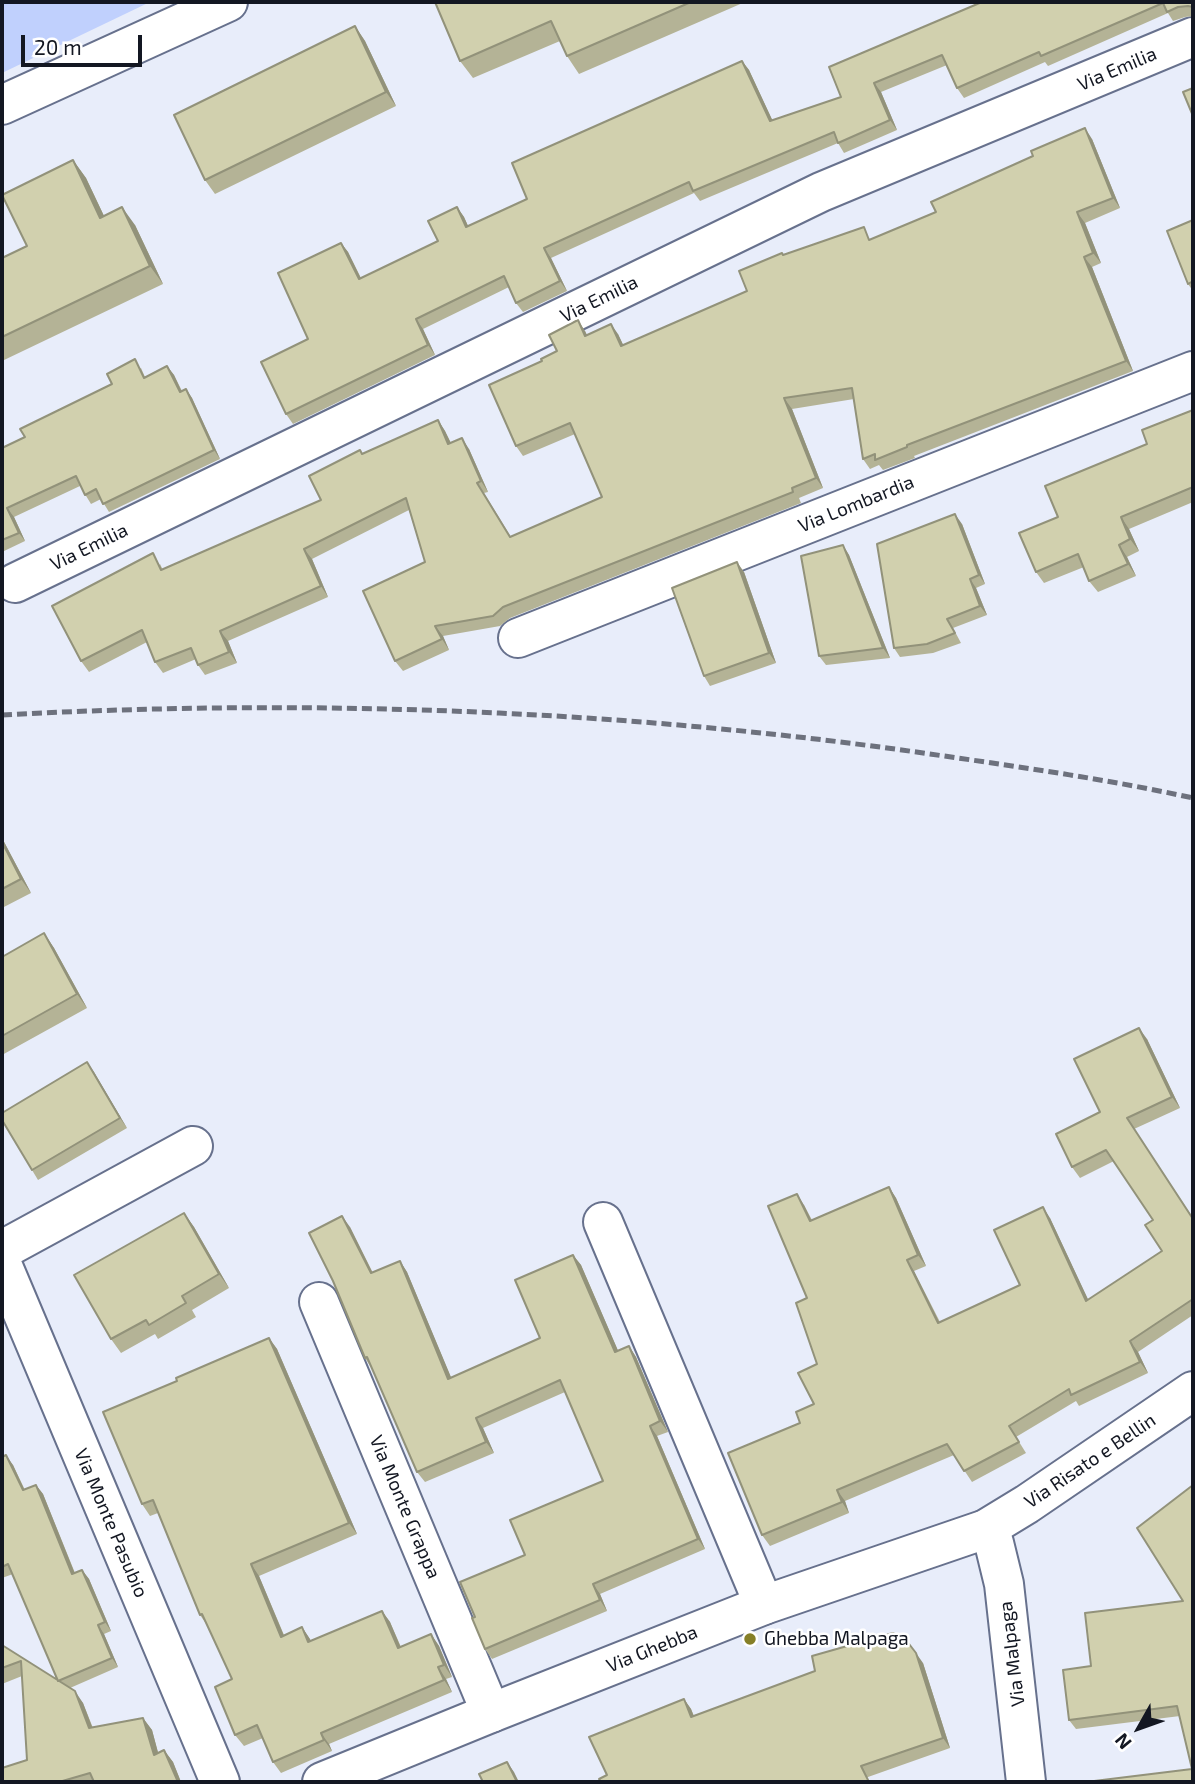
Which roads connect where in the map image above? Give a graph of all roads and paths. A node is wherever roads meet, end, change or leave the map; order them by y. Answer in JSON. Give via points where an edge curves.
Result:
{"nodes":[{"id":1,"x":228,"y":2,"type":"edge"},
{"id":2,"x":1193,"y":37,"type":"edge"},
{"id":3,"x":2,"y":105,"type":"edge"},
{"id":4,"x":1193,"y":371,"type":"edge"},
{"id":5,"x":15,"y":583,"type":"dead end"},
{"id":6,"x":518,"y":638,"type":"dead end"},
{"id":7,"x":193,"y":1146,"type":"dead end"},
{"id":8,"x":603,"y":1222,"type":"dead end"},
{"id":9,"x":3,"y":1266,"type":"edge"},
{"id":10,"x":319,"y":1302,"type":"dead end"},
{"id":11,"x":1193,"y":1391,"type":"edge"},
{"id":12,"x":986,"y":1530,"type":"junction"},
{"id":13,"x":764,"y":1605,"type":"junction"},
{"id":14,"x":491,"y":1713,"type":"junction"},
{"id":15,"x":220,"y":1782,"type":"edge"},
{"id":16,"x":322,"y":1782,"type":"edge"},
{"id":17,"x":1026,"y":1782,"type":"edge"}],
"edges":[{"from":1,"to":3,"type":"street"},
{"from":2,"to":5,"type":"street","name":"Via Emilia","via":[[821,191]]},
{"from":4,"to":6,"type":"street","name":"Via Lombardia"},
{"from":7,"to":9,"type":"street"},
{"from":8,"to":13,"type":"street"},
{"from":9,"to":15,"type":"street","name":"Via Monte Pasubio"},
{"from":10,"to":14,"type":"street","name":"Via Monte Grappa"},
{"from":11,"to":12,"type":"street","name":"Via Risato e Bellin"},
{"from":12,"to":13,"type":"street","name":"Via Ghebba"},
{"from":12,"to":17,"type":"street","name":"Via Malpaga","via":[[995,1543],[1004,1584]]},
{"from":13,"to":14,"type":"street","name":"Via Ghebba"},
{"from":14,"to":16,"type":"street","name":"Via Ghebba"}]}
